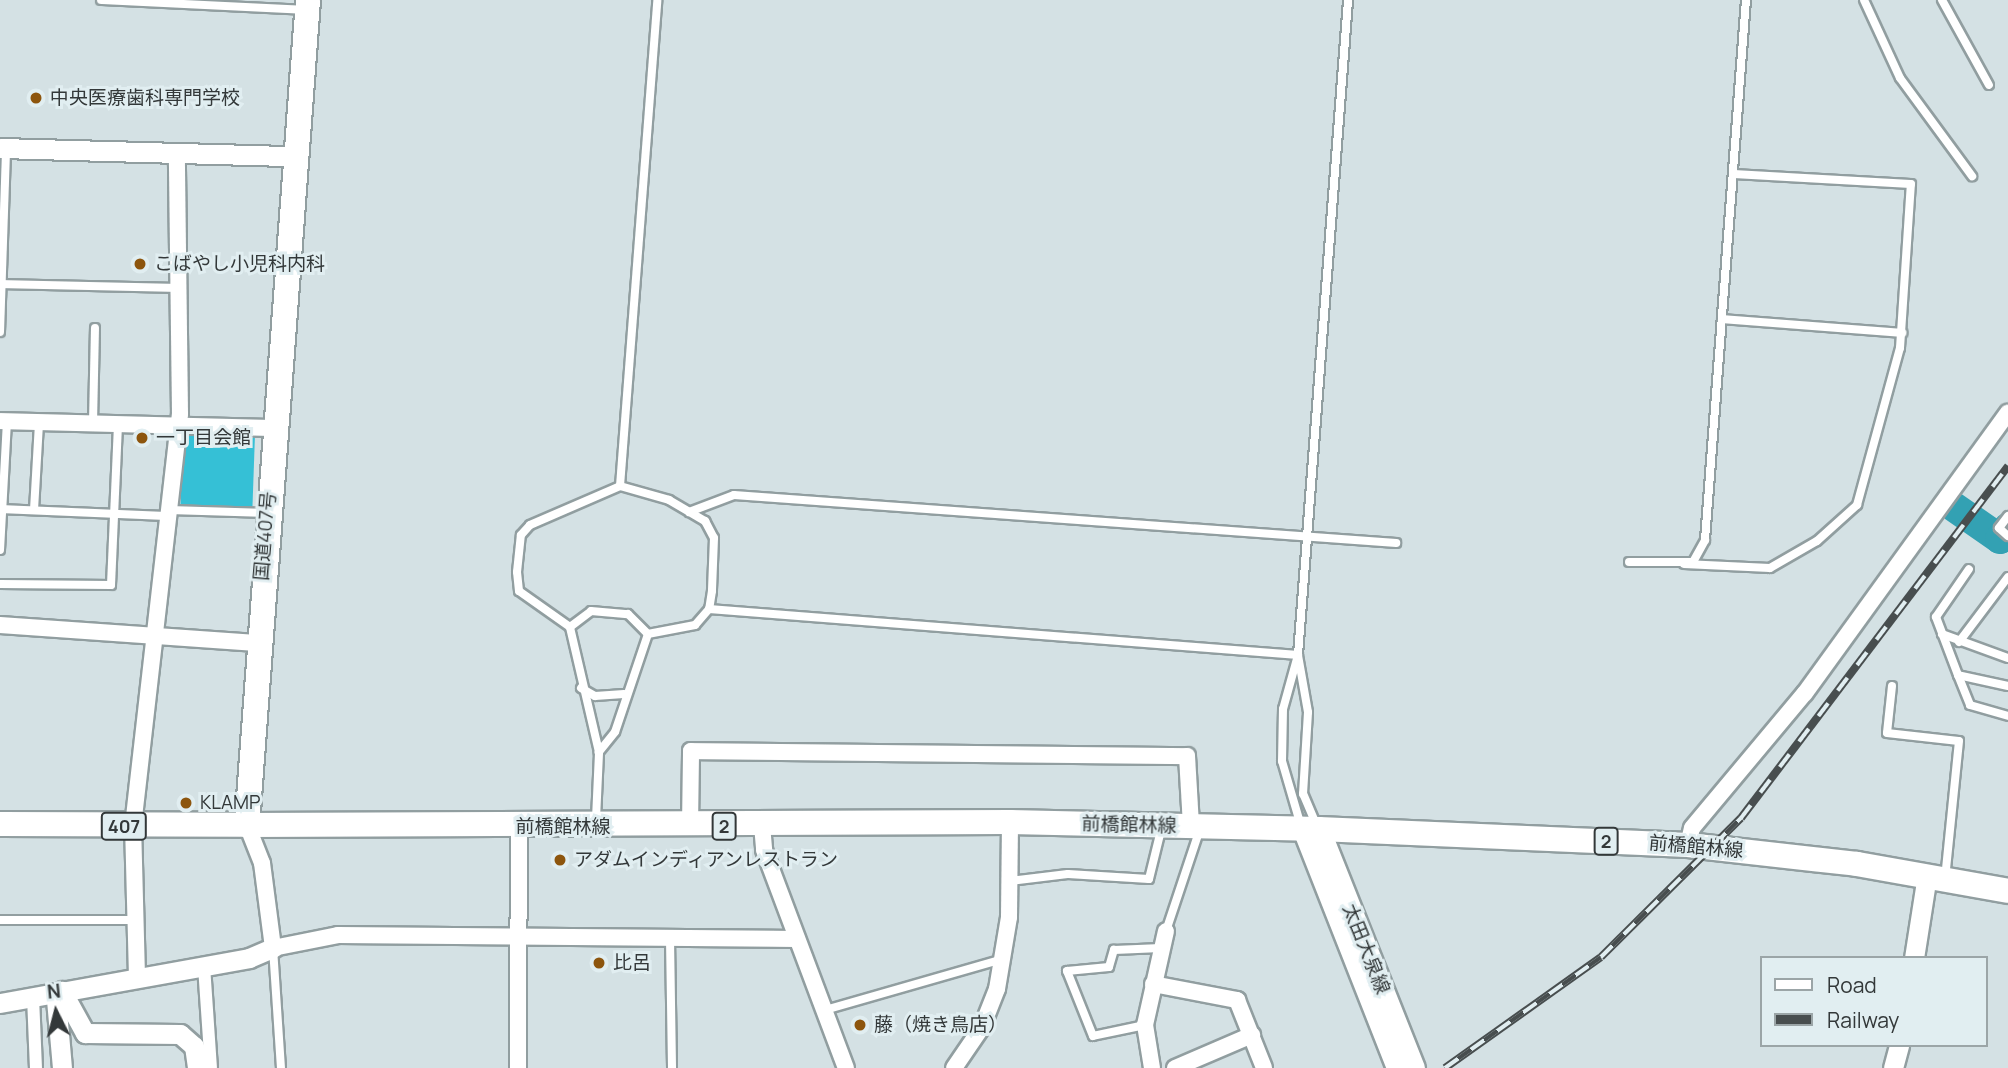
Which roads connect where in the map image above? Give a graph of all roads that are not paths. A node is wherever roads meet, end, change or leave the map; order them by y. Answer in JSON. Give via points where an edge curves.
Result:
{"nodes":[{"id":1,"x":100,"y":0,"type":"edge"},
{"id":2,"x":657,"y":0,"type":"edge"},
{"id":3,"x":1348,"y":0,"type":"edge"},
{"id":4,"x":1746,"y":0,"type":"edge"},
{"id":5,"x":1864,"y":0,"type":"edge"},
{"id":6,"x":1942,"y":0,"type":"edge"},
{"id":7,"x":308,"y":5,"type":"edge"},
{"id":8,"x":1989,"y":85,"type":"dead end"},
{"id":9,"x":3,"y":148,"type":"edge"},
{"id":10,"x":177,"y":152,"type":"junction"},
{"id":11,"x":295,"y":156,"type":"junction"},
{"id":12,"x":1733,"y":174,"type":"junction"},
{"id":13,"x":1972,"y":176,"type":"dead end"},
{"id":14,"x":1,"y":284,"type":"edge"},
{"id":15,"x":176,"y":288,"type":"junction"},
{"id":16,"x":1722,"y":319,"type":"junction"},
{"id":17,"x":95,"y":328,"type":"dead end"},
{"id":18,"x":0,"y":332,"type":"edge"},
{"id":19,"x":1902,"y":333,"type":"junction"},
{"id":20,"x":2008,"y":413,"type":"edge"},
{"id":21,"x":4,"y":422,"type":"edge"},
{"id":22,"x":39,"y":422,"type":"junction"},
{"id":23,"x":93,"y":423,"type":"junction"},
{"id":24,"x":118,"y":424,"type":"junction"},
{"id":25,"x":180,"y":427,"type":"junction"},
{"id":26,"x":274,"y":428,"type":"junction"},
{"id":27,"x":620,"y":486,"type":"junction"},
{"id":28,"x":3,"y":509,"type":"edge"},
{"id":29,"x":34,"y":510,"type":"junction"},
{"id":30,"x":689,"y":512,"type":"junction"},
{"id":31,"x":167,"y":513,"type":"junction"},
{"id":32,"x":268,"y":513,"type":"junction"},
{"id":33,"x":112,"y":514,"type":"junction"},
{"id":34,"x":2008,"y":516,"type":"edge"},
{"id":35,"x":2008,"y":536,"type":"edge"},
{"id":36,"x":1307,"y":539,"type":"junction"},
{"id":37,"x":1396,"y":542,"type":"dead end"},
{"id":38,"x":0,"y":550,"type":"edge"},
{"id":39,"x":1629,"y":562,"type":"dead end"},
{"id":40,"x":1685,"y":564,"type":"junction"},
{"id":41,"x":1969,"y":569,"type":"dead end"},
{"id":42,"x":2008,"y":577,"type":"edge"},
{"id":43,"x":0,"y":584,"type":"edge"},
{"id":44,"x":709,"y":609,"type":"junction"},
{"id":45,"x":0,"y":625,"type":"edge"},
{"id":46,"x":570,"y":627,"type":"junction"},
{"id":47,"x":153,"y":632,"type":"junction"},
{"id":48,"x":648,"y":634,"type":"junction"},
{"id":49,"x":1942,"y":634,"type":"junction"},
{"id":50,"x":1959,"y":642,"type":"junction"},
{"id":51,"x":256,"y":643,"type":"junction"},
{"id":52,"x":2008,"y":646,"type":"edge"},
{"id":53,"x":1297,"y":655,"type":"junction"},
{"id":54,"x":2004,"y":657,"type":"edge"},
{"id":55,"x":1958,"y":675,"type":"junction"},
{"id":56,"x":1892,"y":686,"type":"dead end"},
{"id":57,"x":2008,"y":686,"type":"edge"},
{"id":58,"x":581,"y":688,"type":"junction"},
{"id":59,"x":624,"y":694,"type":"junction"},
{"id":60,"x":2008,"y":716,"type":"edge"},
{"id":61,"x":599,"y":752,"type":"junction"},
{"id":62,"x":1010,"y":822,"type":"junction"},
{"id":63,"x":0,"y":824,"type":"edge"},
{"id":64,"x":247,"y":825,"type":"junction"},
{"id":65,"x":762,"y":825,"type":"junction"},
{"id":66,"x":1162,"y":825,"type":"junction"},
{"id":67,"x":133,"y":826,"type":"junction"},
{"id":68,"x":690,"y":826,"type":"junction"},
{"id":69,"x":1196,"y":826,"type":"junction"},
{"id":70,"x":519,"y":827,"type":"junction"},
{"id":71,"x":596,"y":827,"type":"junction"},
{"id":72,"x":1311,"y":829,"type":"junction"},
{"id":73,"x":1688,"y":845,"type":"junction"},
{"id":74,"x":1936,"y":876,"type":"junction"},
{"id":75,"x":1010,"y":881,"type":"junction"},
{"id":76,"x":2008,"y":891,"type":"edge"},
{"id":77,"x":0,"y":920,"type":"edge"},
{"id":78,"x":135,"y":920,"type":"junction"},
{"id":79,"x":1166,"y":931,"type":"joint"},
{"id":80,"x":518,"y":937,"type":"junction"},
{"id":81,"x":670,"y":939,"type":"junction"},
{"id":82,"x":797,"y":939,"type":"junction"},
{"id":83,"x":273,"y":948,"type":"junction"},
{"id":84,"x":1161,"y":948,"type":"junction"},
{"id":85,"x":1915,"y":956,"type":"edge"},
{"id":86,"x":1003,"y":960,"type":"junction"},
{"id":87,"x":204,"y":966,"type":"junction"},
{"id":88,"x":137,"y":977,"type":"junction"},
{"id":89,"x":1153,"y":985,"type":"junction"},
{"id":90,"x":62,"y":991,"type":"junction"},
{"id":91,"x":33,"y":997,"type":"junction"},
{"id":92,"x":0,"y":1003,"type":"edge"},
{"id":93,"x":825,"y":1010,"type":"junction"},
{"id":94,"x":1146,"y":1025,"type":"junction"},
{"id":95,"x":1252,"y":1035,"type":"junction"},
{"id":96,"x":1898,"y":1047,"type":"edge"},
{"id":97,"x":36,"y":1068,"type":"edge"},
{"id":98,"x":62,"y":1068,"type":"edge"},
{"id":99,"x":198,"y":1068,"type":"edge"},
{"id":100,"x":211,"y":1068,"type":"edge"},
{"id":101,"x":281,"y":1068,"type":"edge"},
{"id":102,"x":518,"y":1068,"type":"edge"},
{"id":103,"x":672,"y":1068,"type":"edge"},
{"id":104,"x":846,"y":1068,"type":"edge"},
{"id":105,"x":954,"y":1068,"type":"edge"},
{"id":106,"x":1152,"y":1068,"type":"edge"},
{"id":107,"x":1175,"y":1068,"type":"edge"},
{"id":108,"x":1265,"y":1068,"type":"edge"},
{"id":109,"x":1397,"y":1068,"type":"edge"},
{"id":110,"x":1414,"y":1068,"type":"edge"},
{"id":111,"x":1893,"y":1068,"type":"edge"}],
"edges":[{"from":1,"to":7,"type":"lane"},
{"from":2,"to":27,"type":"lane"},
{"from":3,"to":36,"type":"lane"},
{"from":4,"to":12,"type":"lane"},
{"from":5,"to":13,"type":"lane","via":[[1900,78]]},
{"from":6,"to":8,"type":"lane"},
{"from":7,"to":11,"type":"main road","name":"国道407号"},
{"from":9,"to":10,"type":"street"},
{"from":9,"to":14,"type":"lane"},
{"from":10,"to":11,"type":"street"},
{"from":10,"to":15,"type":"street"},
{"from":11,"to":26,"type":"main road","name":"国道407号"},
{"from":12,"to":16,"type":"lane"},
{"from":12,"to":19,"type":"lane","via":[[1911,184]]},
{"from":14,"to":15,"type":"lane"},
{"from":14,"to":18,"type":"lane"},
{"from":15,"to":25,"type":"street"},
{"from":16,"to":19,"type":"lane"},
{"from":16,"to":40,"type":"lane","via":[[1705,540],[1700,554]]},
{"from":17,"to":23,"type":"lane"},
{"from":19,"to":40,"type":"lane","via":[[1857,505],[1817,541],[1770,568]]},
{"from":20,"to":73,"type":"street","via":[[1805,693],[1692,828]]},
{"from":21,"to":22,"type":"street"},
{"from":21,"to":28,"type":"lane"},
{"from":22,"to":23,"type":"street"},
{"from":22,"to":29,"type":"lane"},
{"from":23,"to":24,"type":"street"},
{"from":24,"to":25,"type":"street"},
{"from":24,"to":33,"type":"lane"},
{"from":25,"to":26,"type":"street"},
{"from":25,"to":31,"type":"street"},
{"from":26,"to":32,"type":"main road","name":"国道407号"},
{"from":27,"to":30,"type":"lane"},
{"from":27,"to":46,"type":"lane","via":[[564,506],[521,536],[519,591]]},
{"from":28,"to":29,"type":"lane"},
{"from":28,"to":38,"type":"lane"},
{"from":29,"to":33,"type":"lane"},
{"from":30,"to":36,"type":"lane","via":[[734,495]]},
{"from":30,"to":44,"type":"lane","via":[[705,521],[714,538]]},
{"from":31,"to":32,"type":"lane"},
{"from":31,"to":33,"type":"lane"},
{"from":31,"to":47,"type":"street"},
{"from":32,"to":51,"type":"main road","name":"国道407号"},
{"from":33,"to":43,"type":"lane","via":[[111,585]]},
{"from":34,"to":35,"type":"lane","via":[[1999,528]]},
{"from":36,"to":37,"type":"lane"},
{"from":36,"to":53,"type":"lane"},
{"from":39,"to":40,"type":"lane"},
{"from":41,"to":49,"type":"lane","via":[[1936,617]]},
{"from":42,"to":50,"type":"lane"},
{"from":44,"to":48,"type":"lane","via":[[695,625]]},
{"from":44,"to":53,"type":"lane"},
{"from":45,"to":47,"type":"street"},
{"from":46,"to":48,"type":"lane","via":[[592,611],[628,614]]},
{"from":46,"to":58,"type":"lane"},
{"from":47,"to":51,"type":"street"},
{"from":47,"to":67,"type":"street"},
{"from":48,"to":59,"type":"lane"},
{"from":49,"to":50,"type":"lane"},
{"from":49,"to":55,"type":"lane"},
{"from":50,"to":54,"type":"lane"},
{"from":51,"to":64,"type":"main road","name":"国道407号"},
{"from":52,"to":54,"type":"lane"},
{"from":53,"to":72,"type":"lane","via":[[1308,712],[1303,794]]},
{"from":53,"to":72,"type":"lane","via":[[1283,709],[1282,761],[1287,796]]},
{"from":55,"to":57,"type":"lane"},
{"from":55,"to":60,"type":"lane","via":[[1970,705]]},
{"from":56,"to":74,"type":"lane","via":[[1887,733],[1959,741]]},
{"from":58,"to":59,"type":"lane","via":[[595,696]]},
{"from":58,"to":61,"type":"lane"},
{"from":59,"to":61,"type":"lane","via":[[615,732]]},
{"from":61,"to":71,"type":"lane"},
{"from":62,"to":65,"type":"main road","name":"前橋館林線","number":"2"},
{"from":62,"to":66,"type":"main road","name":"前橋館林線","number":"2"},
{"from":62,"to":75,"type":"street"},
{"from":63,"to":67,"type":"main road","number":"407"},
{"from":64,"to":67,"type":"main road","number":"407"},
{"from":64,"to":70,"type":"main road","name":"前橋館林線","number":"2"},
{"from":64,"to":83,"type":"street","via":[[262,863]]},
{"from":65,"to":68,"type":"main road","name":"前橋館林線","number":"2"},
{"from":65,"to":82,"type":"street","via":[[764,850]]},
{"from":66,"to":69,"type":"main road","name":"前橋館林線","number":"2"},
{"from":66,"to":75,"type":"lane","via":[[1149,879],[1068,874]]},
{"from":67,"to":78,"type":"street"},
{"from":68,"to":69,"type":"street","via":[[691,751],[1187,756]]},
{"from":68,"to":71,"type":"main road","name":"前橋館林線","number":"2"},
{"from":69,"to":72,"type":"main road","name":"前橋館林線","number":"2"},
{"from":69,"to":79,"type":"lane"},
{"from":70,"to":71,"type":"main road","name":"前橋館林線","number":"2"},
{"from":70,"to":80,"type":"street"},
{"from":72,"to":73,"type":"main road","name":"前橋館林線","number":"2"},
{"from":72,"to":109,"type":"main road","name":"太田大泉線"},
{"from":72,"to":110,"type":"main road","name":"太田大泉線"},
{"from":73,"to":74,"type":"main road","name":"前橋館林線","number":"2"},
{"from":74,"to":76,"type":"main road","name":"前橋館林線","number":"2"},
{"from":74,"to":85,"type":"street"},
{"from":75,"to":86,"type":"street"},
{"from":77,"to":78,"type":"lane"},
{"from":78,"to":88,"type":"street"},
{"from":79,"to":84,"type":"street"},
{"from":80,"to":81,"type":"street"},
{"from":80,"to":83,"type":"street","via":[[338,935]]},
{"from":80,"to":102,"type":"street"},
{"from":81,"to":82,"type":"street"},
{"from":81,"to":103,"type":"lane"},
{"from":82,"to":93,"type":"street"},
{"from":83,"to":87,"type":"street"},
{"from":83,"to":101,"type":"lane"},
{"from":84,"to":89,"type":"street"},
{"from":84,"to":94,"type":"lane","via":[[1114,950],[1109,967],[1067,971],[1093,1036]]},
{"from":86,"to":93,"type":"lane"},
{"from":86,"to":105,"type":"street","via":[[982,1027]]},
{"from":87,"to":88,"type":"street"},
{"from":87,"to":100,"type":"street"},
{"from":88,"to":90,"type":"street"},
{"from":89,"to":94,"type":"street"},
{"from":89,"to":95,"type":"street","via":[[1237,1000]]},
{"from":90,"to":91,"type":"street"},
{"from":90,"to":98,"type":"street","via":[[56,1000]]},
{"from":90,"to":99,"type":"street","via":[[85,1033],[180,1034],[194,1046]]},
{"from":91,"to":92,"type":"street"},
{"from":91,"to":97,"type":"street"},
{"from":93,"to":104,"type":"street"},
{"from":94,"to":106,"type":"street"},
{"from":95,"to":107,"type":"street"},
{"from":95,"to":108,"type":"street"},
{"from":96,"to":111,"type":"street"}]}
